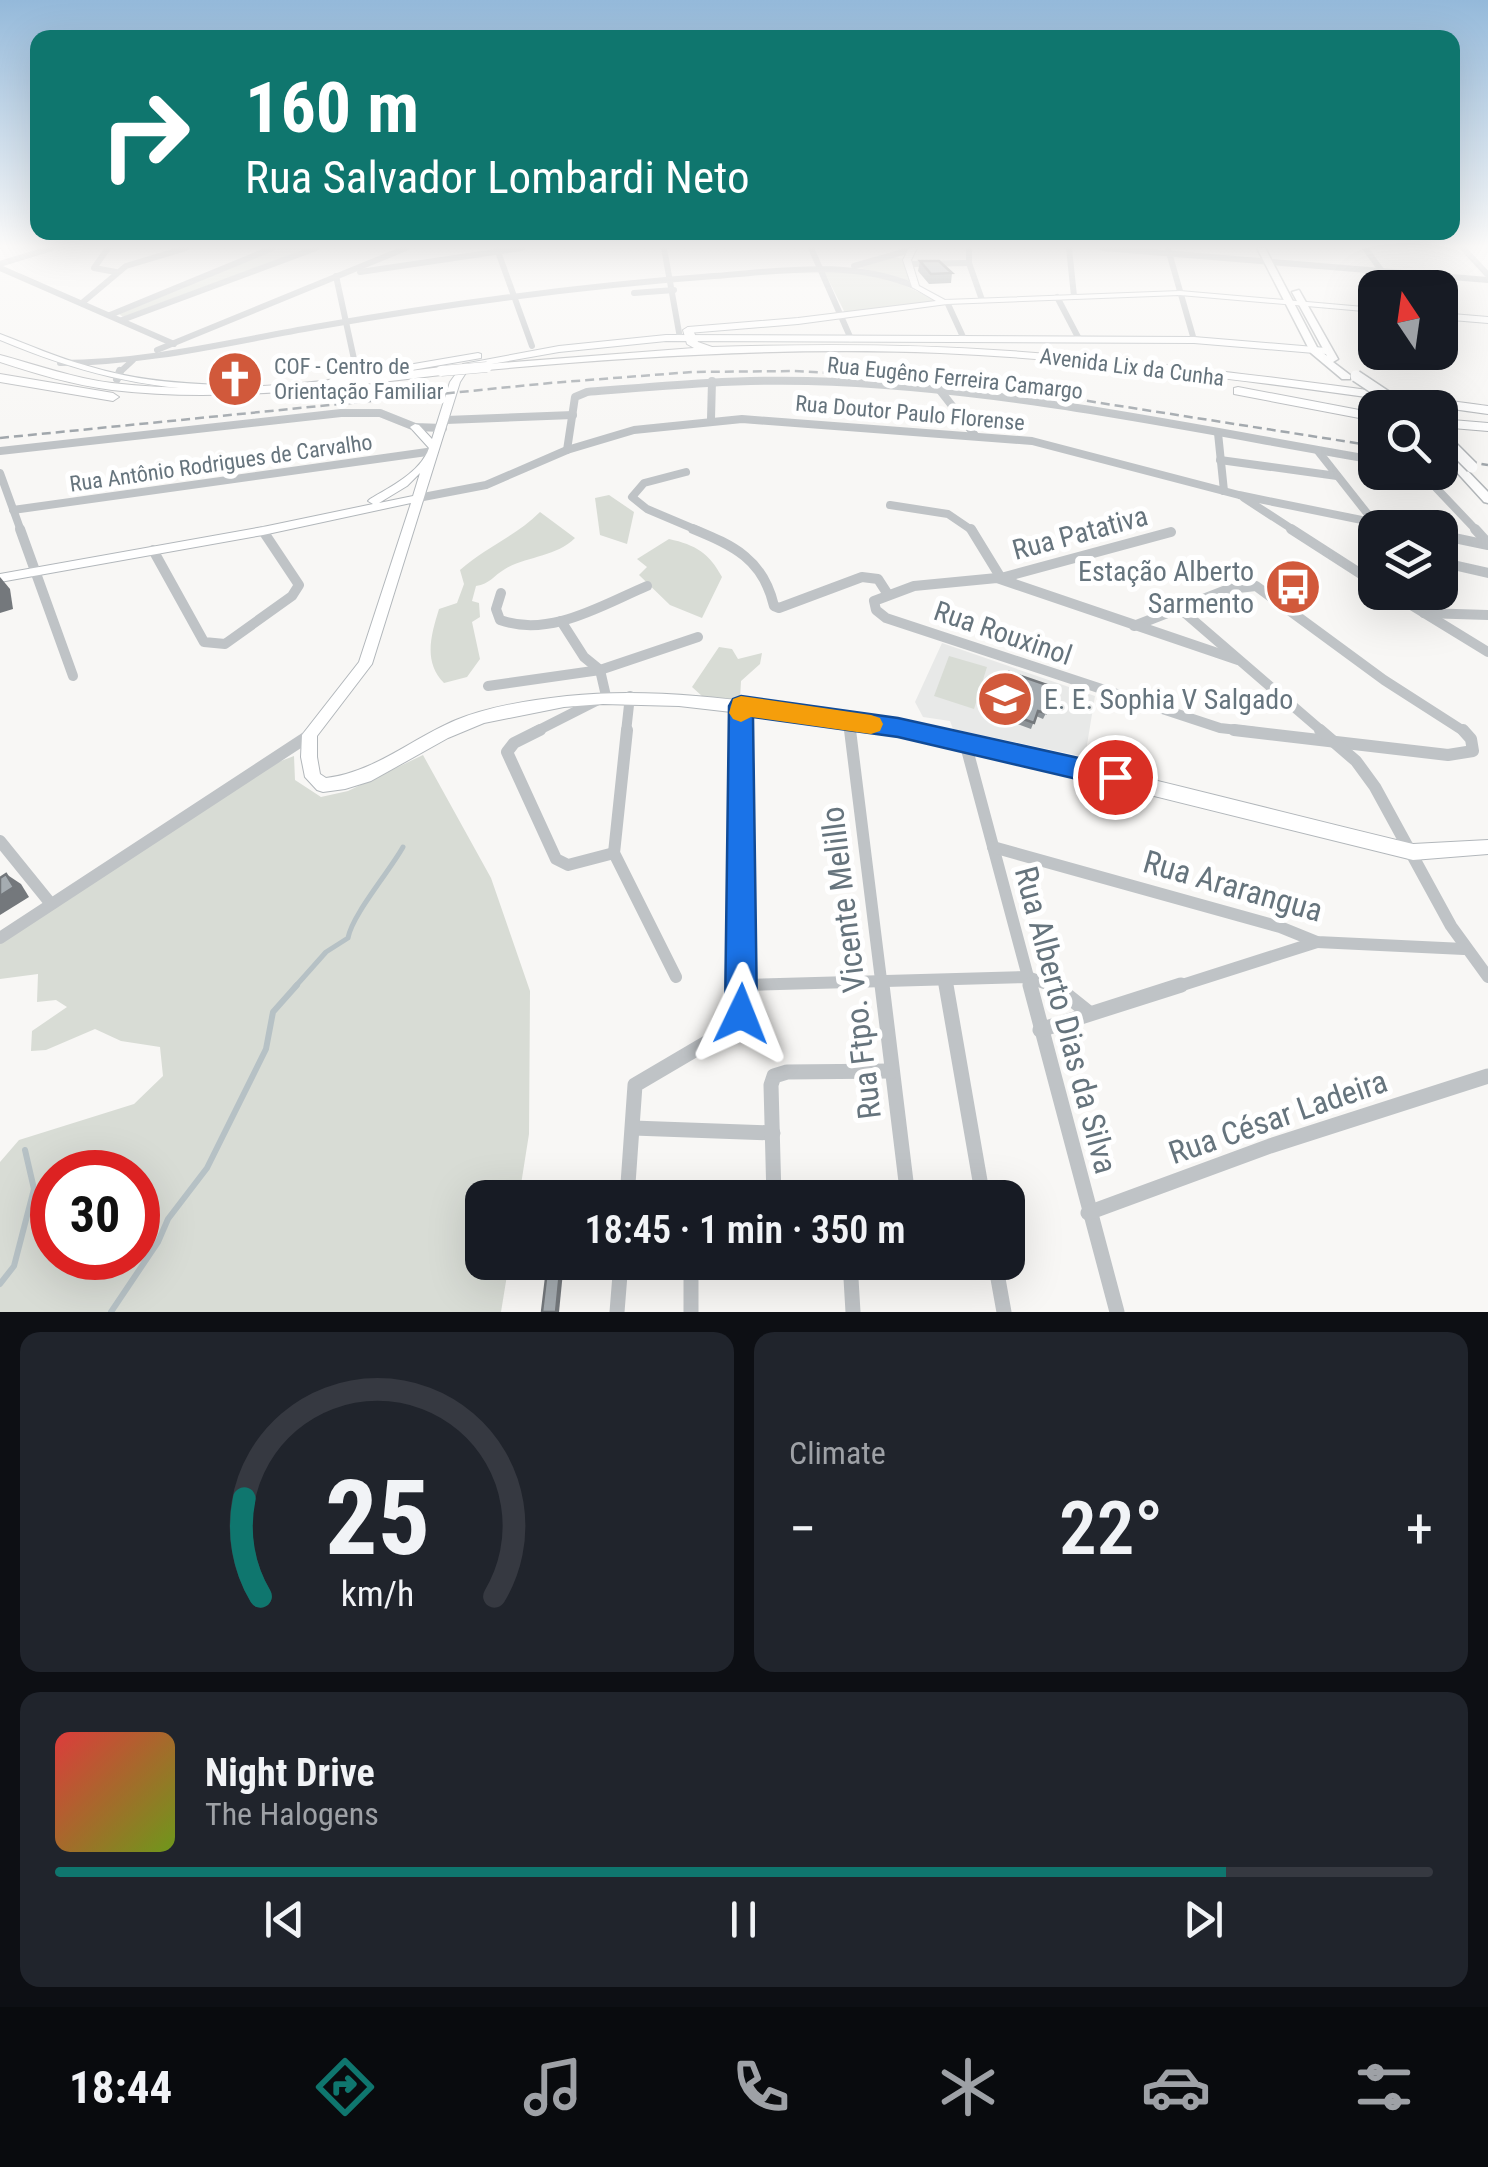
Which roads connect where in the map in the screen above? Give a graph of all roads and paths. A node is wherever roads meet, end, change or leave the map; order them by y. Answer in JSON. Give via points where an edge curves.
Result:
{"nodes":[{"id":1,"x":97,"y":309,"type":"edge"},
{"id":2,"x":124,"y":309,"type":"edge"},
{"id":3,"x":151,"y":309,"type":"edge"},
{"id":4,"x":258,"y":309,"type":"edge"},
{"id":5,"x":343,"y":309,"type":"edge"},
{"id":6,"x":422,"y":309,"type":"edge"},
{"id":7,"x":519,"y":309,"type":"edge"},
{"id":8,"x":679,"y":309,"type":"edge"},
{"id":9,"x":840,"y":309,"type":"edge"},
{"id":10,"x":893,"y":309,"type":"edge"},
{"id":11,"x":950,"y":309,"type":"edge"},
{"id":12,"x":1063,"y":309,"type":"edge"},
{"id":13,"x":1185,"y":309,"type":"edge"},
{"id":14,"x":1299,"y":309,"type":"edge"},
{"id":15,"x":110,"y":315,"type":"junction"},
{"id":16,"x":843,"y":316,"type":"junction"},
{"id":17,"x":1458,"y":318,"type":"edge"},
{"id":18,"x":122,"y":320,"type":"junction"},
{"id":19,"x":1488,"y":320,"type":"edge"},
{"id":20,"x":345,"y":322,"type":"junction"},
{"id":21,"x":686,"y":334,"type":"junction"},
{"id":22,"x":0,"y":337,"type":"edge"},
{"id":23,"x":852,"y":339,"type":"junction"},
{"id":24,"x":964,"y":339,"type":"junction"},
{"id":25,"x":1079,"y":339,"type":"junction"},
{"id":26,"x":573,"y":340,"type":"junction"},
{"id":27,"x":1194,"y":340,"type":"junction"},
{"id":28,"x":174,"y":344,"type":"junction"},
{"id":29,"x":664,"y":345,"type":"junction"},
{"id":30,"x":532,"y":346,"type":"junction"},
{"id":31,"x":708,"y":349,"type":"junction"},
{"id":32,"x":1320,"y":351,"type":"junction"},
{"id":33,"x":516,"y":356,"type":"junction"},
{"id":34,"x":0,"y":358,"type":"edge"},
{"id":35,"x":137,"y":358,"type":"junction"},
{"id":36,"x":60,"y":363,"type":"junction"},
{"id":37,"x":484,"y":371,"type":"junction"},
{"id":38,"x":440,"y":375,"type":"junction"},
{"id":39,"x":358,"y":377,"type":"junction"},
{"id":40,"x":1351,"y":377,"type":"junction"},
{"id":41,"x":0,"y":378,"type":"edge"},
{"id":42,"x":1179,"y":378,"type":"junction"},
{"id":43,"x":117,"y":379,"type":"junction"},
{"id":44,"x":317,"y":382,"type":"junction"},
{"id":45,"x":712,"y":382,"type":"junction"},
{"id":46,"x":179,"y":388,"type":"junction"},
{"id":47,"x":939,"y":389,"type":"junction"},
{"id":48,"x":278,"y":390,"type":"junction"},
{"id":49,"x":1369,"y":390,"type":"edge"},
{"id":50,"x":1373,"y":390,"type":"edge"},
{"id":51,"x":260,"y":391,"type":"junction"},
{"id":52,"x":1358,"y":401,"type":"edge"},
{"id":53,"x":1488,"y":410,"type":"edge"},
{"id":54,"x":573,"y":415,"type":"junction"},
{"id":55,"x":1358,"y":415,"type":"edge"},
{"id":56,"x":1458,"y":416,"type":"edge"},
{"id":57,"x":711,"y":419,"type":"junction"},
{"id":58,"x":1458,"y":423,"type":"edge"},
{"id":59,"x":444,"y":424,"type":"junction"},
{"id":60,"x":1488,"y":424,"type":"edge"},
{"id":61,"x":415,"y":427,"type":"junction"},
{"id":62,"x":974,"y":434,"type":"junction"},
{"id":63,"x":1218,"y":434,"type":"junction"},
{"id":64,"x":567,"y":450,"type":"junction"},
{"id":65,"x":1317,"y":450,"type":"junction"},
{"id":66,"x":0,"y":451,"type":"edge"},
{"id":67,"x":434,"y":452,"type":"junction"},
{"id":68,"x":1458,"y":455,"type":"edge"},
{"id":69,"x":1358,"y":457,"type":"edge"},
{"id":70,"x":1220,"y":460,"type":"junction"},
{"id":71,"x":1458,"y":466,"type":"edge"},
{"id":72,"x":686,"y":472,"type":"dead end"},
{"id":73,"x":0,"y":473,"type":"edge"},
{"id":74,"x":1337,"y":476,"type":"junction"},
{"id":75,"x":1488,"y":484,"type":"edge"},
{"id":76,"x":1438,"y":490,"type":"edge"},
{"id":77,"x":1224,"y":491,"type":"junction"},
{"id":78,"x":1239,"y":495,"type":"junction"},
{"id":79,"x":418,"y":498,"type":"junction"},
{"id":80,"x":1488,"y":499,"type":"edge"},
{"id":81,"x":1288,"y":504,"type":"junction"},
{"id":82,"x":890,"y":505,"type":"dead end"},
{"id":83,"x":12,"y":510,"type":"junction"},
{"id":84,"x":1364,"y":510,"type":"edge"},
{"id":85,"x":335,"y":516,"type":"junction"},
{"id":86,"x":1272,"y":519,"type":"junction"},
{"id":87,"x":1358,"y":519,"type":"edge"},
{"id":88,"x":412,"y":521,"type":"junction"},
{"id":89,"x":263,"y":531,"type":"junction"},
{"id":90,"x":1171,"y":532,"type":"dead end"},
{"id":91,"x":1458,"y":539,"type":"edge"},
{"id":92,"x":1488,"y":544,"type":"edge"},
{"id":93,"x":153,"y":550,"type":"junction"},
{"id":94,"x":1458,"y":566,"type":"edge"},
{"id":95,"x":34,"y":571,"type":"junction"},
{"id":96,"x":1358,"y":572,"type":"edge"},
{"id":97,"x":1488,"y":573,"type":"edge"},
{"id":98,"x":0,"y":578,"type":"edge"},
{"id":99,"x":1001,"y":578,"type":"junction"},
{"id":100,"x":647,"y":586,"type":"dead end"},
{"id":101,"x":501,"y":593,"type":"dead end"},
{"id":102,"x":887,"y":593,"type":"junction"},
{"id":103,"x":1178,"y":608,"type":"junction"},
{"id":104,"x":1421,"y":612,"type":"joint"},
{"id":105,"x":1488,"y":615,"type":"edge"},
{"id":106,"x":561,"y":621,"type":"junction"},
{"id":107,"x":1134,"y":626,"type":"junction"},
{"id":108,"x":698,"y":636,"type":"dead end"},
{"id":109,"x":1488,"y":652,"type":"edge"},
{"id":110,"x":1238,"y":660,"type":"junction"},
{"id":111,"x":600,"y":670,"type":"junction"},
{"id":112,"x":74,"y":676,"type":"dead end"},
{"id":113,"x":488,"y":686,"type":"dead end"},
{"id":114,"x":606,"y":696,"type":"junction"},
{"id":115,"x":630,"y":696,"type":"junction"},
{"id":116,"x":741,"y":706,"type":"junction"},
{"id":117,"x":849,"y":722,"type":"junction"},
{"id":118,"x":310,"y":735,"type":"junction"},
{"id":119,"x":965,"y":742,"type":"junction"},
{"id":120,"x":1336,"y":742,"type":"junction"},
{"id":121,"x":0,"y":841,"type":"edge"},
{"id":122,"x":993,"y":847,"type":"junction"},
{"id":123,"x":1488,"y":847,"type":"edge"},
{"id":124,"x":1413,"y":852,"type":"junction"},
{"id":125,"x":614,"y":853,"type":"junction"},
{"id":126,"x":50,"y":904,"type":"junction"},
{"id":127,"x":0,"y":938,"type":"edge"},
{"id":128,"x":1318,"y":942,"type":"junction"},
{"id":129,"x":1464,"y":949,"type":"junction"},
{"id":130,"x":1026,"y":976,"type":"junction"},
{"id":131,"x":1488,"y":976,"type":"edge"},
{"id":132,"x":676,"y":977,"type":"dead end"},
{"id":133,"x":880,"y":982,"type":"junction"},
{"id":134,"x":945,"y":982,"type":"junction"},
{"id":135,"x":743,"y":985,"type":"junction"},
{"id":136,"x":1089,"y":1013,"type":"junction"},
{"id":137,"x":1040,"y":1030,"type":"junction"},
{"id":138,"x":891,"y":1071,"type":"junction"},
{"id":139,"x":1488,"y":1076,"type":"edge"},
{"id":140,"x":633,"y":1128,"type":"junction"},
{"id":141,"x":773,"y":1132,"type":"junction"},
{"id":142,"x":629,"y":1180,"type":"edge"},
{"id":143,"x":774,"y":1180,"type":"edge"},
{"id":144,"x":906,"y":1180,"type":"edge"},
{"id":145,"x":980,"y":1180,"type":"edge"},
{"id":146,"x":1088,"y":1213,"type":"junction"},
{"id":147,"x":620,"y":1280,"type":"edge"},
{"id":148,"x":691,"y":1280,"type":"edge"},
{"id":149,"x":851,"y":1280,"type":"edge"},
{"id":150,"x":998,"y":1280,"type":"edge"},
{"id":151,"x":617,"y":1312,"type":"edge"},
{"id":152,"x":690,"y":1312,"type":"edge"},
{"id":153,"x":853,"y":1312,"type":"edge"},
{"id":154,"x":1004,"y":1312,"type":"edge"},
{"id":155,"x":1117,"y":1312,"type":"edge"}],
"edges":[{"from":1,"to":15,"type":"street"},
{"from":2,"to":15,"type":"street"},
{"from":3,"to":18,"type":"street"},
{"from":4,"to":28,"type":"street"},
{"from":5,"to":20,"type":"street"},
{"from":6,"to":20,"type":"street"},
{"from":7,"to":30,"type":"street"},
{"from":8,"to":21,"type":"street"},
{"from":9,"to":16,"type":"street"},
{"from":10,"to":16,"type":"main road"},
{"from":11,"to":24,"type":"street"},
{"from":12,"to":25,"type":"street"},
{"from":13,"to":27,"type":"street"},
{"from":14,"to":32,"type":"main road"},
{"from":15,"to":18,"type":"street"},
{"from":16,"to":21,"type":"main road"},
{"from":16,"to":23,"type":"street"},
{"from":17,"to":19,"type":"main road"},
{"from":18,"to":28,"type":"street"},
{"from":20,"to":35,"type":"street"},
{"from":20,"to":39,"type":"street"},
{"from":21,"to":23,"type":"main road"},
{"from":21,"to":26,"type":"main road"},
{"from":21,"to":29,"type":"main road"},
{"from":21,"to":31,"type":"highway"},
{"from":22,"to":36,"type":"main road"},
{"from":23,"to":24,"type":"main road"},
{"from":24,"to":25,"type":"main road"},
{"from":25,"to":27,"type":"main road"},
{"from":26,"to":30,"type":"main road"},
{"from":26,"to":33,"type":"main road"},
{"from":27,"to":32,"type":"main road"},
{"from":28,"to":35,"type":"street"},
{"from":29,"to":31,"type":"highway","name":"Avenida Lix da Cunha"},
{"from":29,"to":33,"type":"main road"},
{"from":29,"to":37,"type":"highway","name":"Avenida Lix da Cunha"},
{"from":30,"to":39,"type":"main road"},
{"from":31,"to":53,"type":"highway","name":"Avenida Lix da Cunha","via":[[1008,354]]},
{"from":32,"to":40,"type":"main road"},
{"from":33,"to":59,"type":"main road","via":[[462,369]]},
{"from":34,"to":51,"type":"highway","name":"Avenida Lix da Cunha","via":[[138,389]]},
{"from":35,"to":36,"type":"street"},
{"from":35,"to":43,"type":"street","via":[[124,364]]},
{"from":36,"to":43,"type":"main road"},
{"from":37,"to":38,"type":"highway","name":"Avenida Lix da Cunha"},
{"from":37,"to":42,"type":"highway","name":"Avenida Lix da Cunha","via":[[635,360],[988,360]]},
{"from":38,"to":41,"type":"highway","name":"Avenida Lix da Cunha","via":[[306,394],[190,400],[75,393]]},
{"from":38,"to":48,"type":"highway","name":"Avenida Lix da Cunha"},
{"from":39,"to":44,"type":"main road"},
{"from":40,"to":49,"type":"main road","bridge":true},
{"from":40,"to":50,"type":"main road","bridge":true},
{"from":42,"to":52,"type":"highway","name":"Avenida Lix da Cunha"},
{"from":42,"to":55,"type":"highway"},
{"from":43,"to":46,"type":"main road"},
{"from":44,"to":46,"type":"main road"},
{"from":44,"to":48,"type":"highway"},
{"from":45,"to":47,"type":"street","name":"Rua Eugêno Ferreira Camargo"},
{"from":45,"to":54,"type":"street","name":"Rua Eugêno Ferreira Camargo","via":[[587,392],[575,397]]},
{"from":45,"to":57,"type":"street"},
{"from":46,"to":51,"type":"highway"},
{"from":47,"to":62,"type":"street"},
{"from":47,"to":63,"type":"street","name":"Rua Eugêno Ferreira Camargo"},
{"from":48,"to":51,"type":"highway","name":"Avenida Lix da Cunha"},
{"from":54,"to":59,"type":"street"},
{"from":54,"to":64,"type":"street"},
{"from":56,"to":60,"type":"highway"},
{"from":57,"to":62,"type":"street","name":"Rua Doutor Paulo Florense"},
{"from":57,"to":64,"type":"street","name":"Rua Doutor Paulo Florense","via":[[648,427]]},
{"from":58,"to":60,"type":"highway"},
{"from":59,"to":61,"type":"street"},
{"from":59,"to":67,"type":"main road"},
{"from":61,"to":66,"type":"street","via":[[387,414],[341,413]]},
{"from":61,"to":67,"type":"main road"},
{"from":62,"to":77,"type":"street","name":"Rua Doutor Paulo Florense","via":[[1052,445]]},
{"from":63,"to":65,"type":"street","name":"Rua Eugêno Ferreira Camargo"},
{"from":63,"to":70,"type":"street"},
{"from":64,"to":79,"type":"street","name":"Rua Doutor Paulo Florense","via":[[504,480]]},
{"from":65,"to":69,"type":"street","name":"Rua Eugêno Ferreira Camargo"},
{"from":65,"to":74,"type":"street"},
{"from":67,"to":79,"type":"main road"},
{"from":67,"to":83,"type":"street","name":"Rua Antônio Rodrigues de Carvalho"},
{"from":67,"to":85,"type":"main road","via":[[390,493]]},
{"from":68,"to":75,"type":"main road","bridge":true},
{"from":70,"to":74,"type":"street"},
{"from":70,"to":77,"type":"street"},
{"from":71,"to":80,"type":"main road"},
{"from":72,"to":102,"type":"street","via":[[644,483],[632,497],[736,547],[768,581],[774,606],[871,576]]},
{"from":73,"to":83,"type":"street"},
{"from":74,"to":84,"type":"street"},
{"from":76,"to":92,"type":"street"},
{"from":77,"to":78,"type":"street","name":"Rua Doutor Paulo Florense"},
{"from":78,"to":81,"type":"street","name":"Rua Doutor Paulo Florense"},
{"from":78,"to":86,"type":"street"},
{"from":79,"to":85,"type":"main road"},
{"from":79,"to":88,"type":"main road"},
{"from":81,"to":86,"type":"street","via":[[1268,508]]},
{"from":81,"to":87,"type":"street","name":"Rua Doutor Paulo Florense"},
{"from":82,"to":99,"type":"street","via":[[952,512],[986,543]]},
{"from":83,"to":95,"type":"street"},
{"from":85,"to":88,"type":"main road","via":[[398,509]]},
{"from":85,"to":89,"type":"main road"},
{"from":86,"to":96,"type":"street"},
{"from":88,"to":118,"type":"main road","via":[[365,664]]},
{"from":89,"to":93,"type":"main road"},
{"from":89,"to":93,"type":"street","via":[[299,585],[225,644],[204,642]]},
{"from":90,"to":99,"type":"street","name":"Rua Patativa"},
{"from":91,"to":92,"type":"street"},
{"from":93,"to":95,"type":"main road"},
{"from":94,"to":97,"type":"street"},
{"from":95,"to":98,"type":"main road"},
{"from":95,"to":112,"type":"street"},
{"from":99,"to":102,"type":"street","name":"Rua Patativa"},
{"from":99,"to":107,"type":"street"},
{"from":100,"to":106,"type":"street"},
{"from":101,"to":106,"type":"street","via":[[496,610],[504,624]]},
{"from":102,"to":120,"type":"street","name":"Rua Rouxinol","via":[[874,601],[886,618],[1166,712],[1251,734]]},
{"from":103,"to":107,"type":"street"},
{"from":103,"to":110,"type":"street"},
{"from":103,"to":120,"type":"street","name":"Rua Rouxinol","via":[[1238,586],[1257,587],[1462,728],[1473,745],[1459,756]]},
{"from":104,"to":105,"type":"street"},
{"from":104,"to":109,"type":"street"},
{"from":106,"to":111,"type":"street"},
{"from":107,"to":110,"type":"street"},
{"from":108,"to":111,"type":"street"},
{"from":110,"to":120,"type":"street"},
{"from":111,"to":113,"type":"street"},
{"from":111,"to":114,"type":"street"},
{"from":114,"to":115,"type":"main road"},
{"from":114,"to":118,"type":"main road","via":[[450,726],[394,761],[336,785],[313,776]]},
{"from":114,"to":125,"type":"street","via":[[508,752],[556,859],[568,866]]},
{"from":115,"to":116,"type":"main road"},
{"from":115,"to":125,"type":"street"},
{"from":116,"to":117,"type":"main road"},
{"from":116,"to":135,"type":"street"},
{"from":117,"to":119,"type":"main road"},
{"from":117,"to":133,"type":"street","name":"Rua Ftpo. Vicente Melillo"},
{"from":118,"to":126,"type":"street"},
{"from":119,"to":122,"type":"street","name":"Rua Alberto Dias da Silva"},
{"from":119,"to":124,"type":"main road"},
{"from":120,"to":124,"type":"street","via":[[1380,791]]},
{"from":121,"to":126,"type":"street"},
{"from":122,"to":128,"type":"street","name":"Rua Ararangua"},
{"from":122,"to":130,"type":"street","name":"Rua Alberto Dias da Silva"},
{"from":123,"to":124,"type":"main road"},
{"from":124,"to":129,"type":"street"},
{"from":125,"to":132,"type":"street"},
{"from":126,"to":127,"type":"street"},
{"from":128,"to":129,"type":"street","name":"Rua Ararangua"},
{"from":128,"to":136,"type":"street"},
{"from":129,"to":131,"type":"street"},
{"from":130,"to":134,"type":"street"},
{"from":130,"to":136,"type":"street","via":[[1044,978]]},
{"from":130,"to":137,"type":"street","name":"Rua Alberto Dias da Silva"},
{"from":133,"to":134,"type":"street"},
{"from":133,"to":135,"type":"street"},
{"from":133,"to":138,"type":"street","name":"Rua Ftpo. Vicente Melillo"},
{"from":134,"to":145,"type":"street"},
{"from":135,"to":140,"type":"street","via":[[736,1025],[635,1084]]},
{"from":136,"to":137,"type":"street"},
{"from":137,"to":146,"type":"street","name":"Rua Alberto Dias da Silva"},
{"from":138,"to":141,"type":"street","via":[[774,1076]]},
{"from":138,"to":144,"type":"street","name":"Rua Ftpo. Vicente Melillo"},
{"from":139,"to":146,"type":"street","name":"Rua César Ladeira"},
{"from":140,"to":141,"type":"street"},
{"from":140,"to":142,"type":"street"},
{"from":141,"to":143,"type":"street"},
{"from":146,"to":155,"type":"street","name":"Rua Alberto Dias da Silva"},
{"from":147,"to":151,"type":"street"},
{"from":148,"to":152,"type":"street"},
{"from":149,"to":153,"type":"street"},
{"from":150,"to":154,"type":"street"}]}
